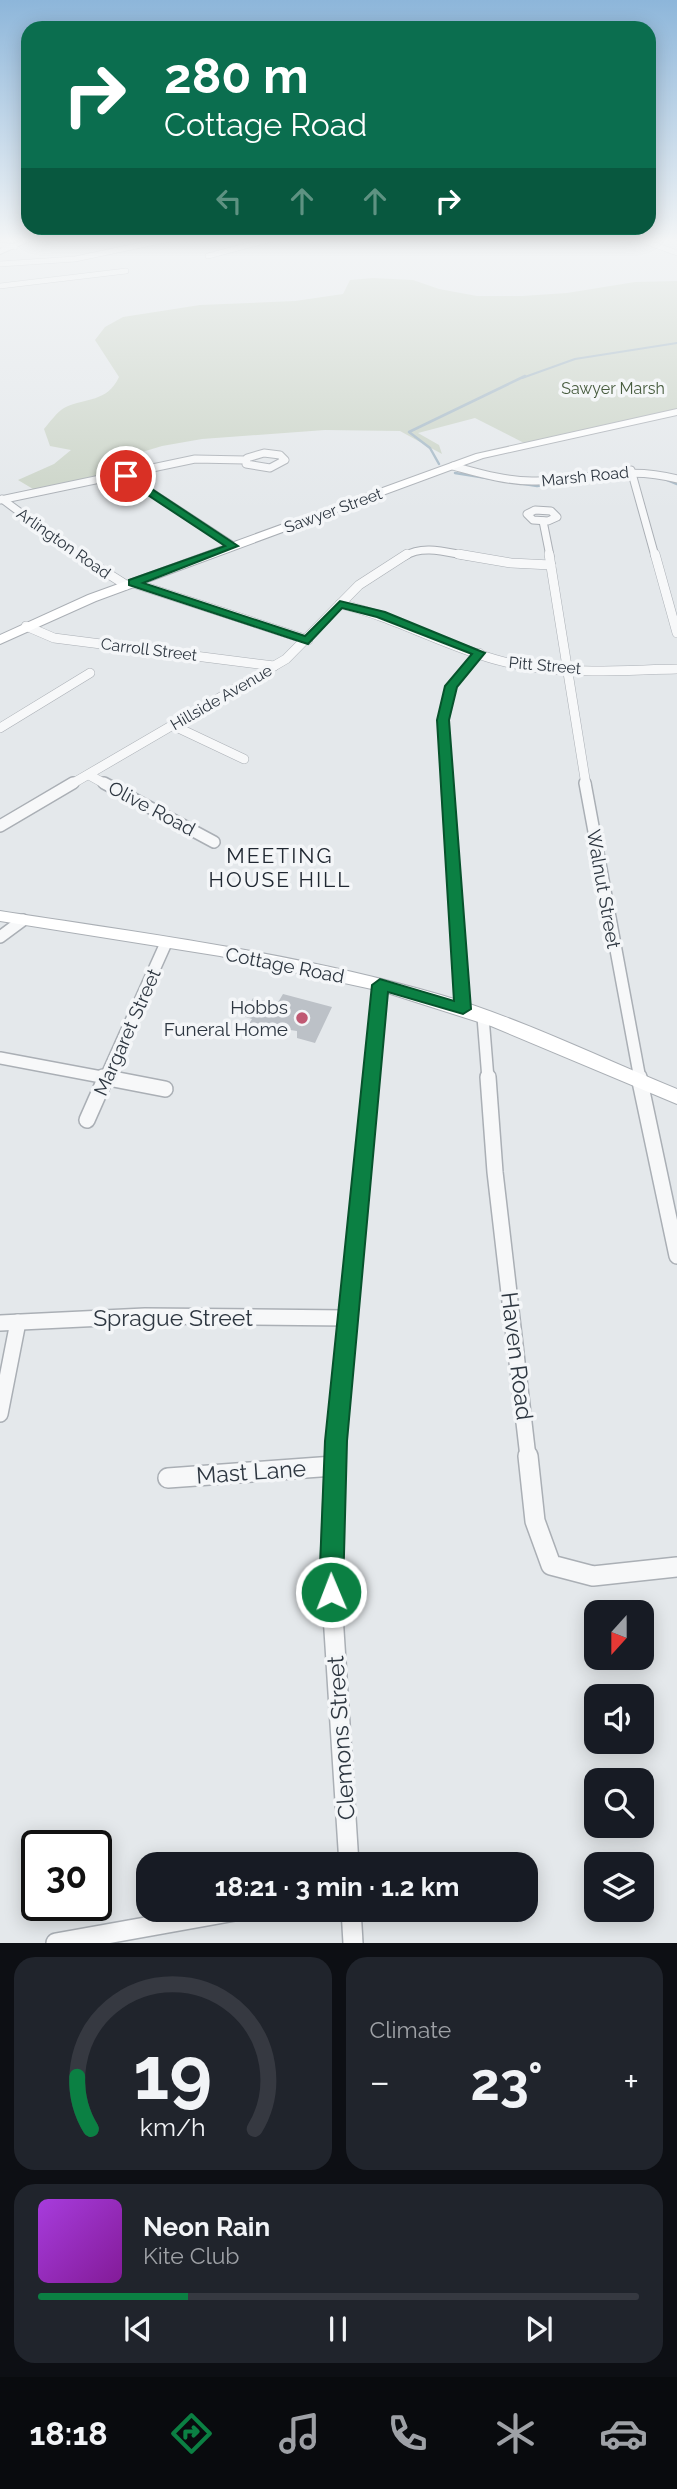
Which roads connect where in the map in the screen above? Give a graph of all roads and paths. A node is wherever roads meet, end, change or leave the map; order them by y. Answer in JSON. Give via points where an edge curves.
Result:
{"nodes":[{"id":1,"x":677,"y":412,"type":"edge"},
{"id":2,"x":245,"y":460,"type":"junction"},
{"id":3,"x":453,"y":466,"type":"junction"},
{"id":4,"x":631,"y":470,"type":"junction"},
{"id":5,"x":126,"y":476,"type":"junction"},
{"id":6,"x":677,"y":479,"type":"edge"},
{"id":7,"x":1,"y":500,"type":"edge"},
{"id":8,"x":543,"y":521,"type":"dead end"},
{"id":9,"x":233,"y":546,"type":"junction"},
{"id":10,"x":551,"y":565,"type":"junction"},
{"id":11,"x":130,"y":584,"type":"junction"},
{"id":12,"x":340,"y":604,"type":"junction"},
{"id":13,"x":26,"y":626,"type":"junction"},
{"id":14,"x":677,"y":633,"type":"edge"},
{"id":15,"x":1,"y":637,"type":"edge"},
{"id":16,"x":308,"y":640,"type":"junction"},
{"id":17,"x":479,"y":653,"type":"junction"},
{"id":18,"x":274,"y":666,"type":"junction"},
{"id":19,"x":569,"y":668,"type":"junction"},
{"id":20,"x":677,"y":669,"type":"edge"},
{"id":21,"x":90,"y":673,"type":"dead end"},
{"id":22,"x":172,"y":725,"type":"junction"},
{"id":23,"x":0,"y":728,"type":"edge"},
{"id":24,"x":244,"y":759,"type":"dead end"},
{"id":25,"x":89,"y":775,"type":"junction"},
{"id":26,"x":0,"y":826,"type":"edge"},
{"id":27,"x":214,"y":842,"type":"dead end"},
{"id":28,"x":0,"y":916,"type":"edge"},
{"id":29,"x":23,"y":920,"type":"junction"},
{"id":30,"x":0,"y":937,"type":"edge"},
{"id":31,"x":166,"y":943,"type":"junction"},
{"id":32,"x":380,"y":985,"type":"junction"},
{"id":33,"x":463,"y":1009,"type":"junction"},
{"id":34,"x":483,"y":1017,"type":"junction"},
{"id":35,"x":0,"y":1058,"type":"edge"},
{"id":36,"x":108,"y":1077,"type":"junction"},
{"id":37,"x":640,"y":1082,"type":"junction"},
{"id":38,"x":165,"y":1088,"type":"dead end"},
{"id":39,"x":677,"y":1097,"type":"edge"},
{"id":40,"x":87,"y":1120,"type":"dead end"},
{"id":41,"x":677,"y":1255,"type":"edge"},
{"id":42,"x":347,"y":1318,"type":"junction"},
{"id":43,"x":18,"y":1322,"type":"junction"},
{"id":44,"x":0,"y":1323,"type":"edge"},
{"id":45,"x":0,"y":1414,"type":"edge"},
{"id":46,"x":334,"y":1466,"type":"junction"},
{"id":47,"x":168,"y":1478,"type":"dead end"},
{"id":48,"x":677,"y":1567,"type":"edge"},
{"id":49,"x":348,"y":1852,"type":"edge"},
{"id":50,"x":173,"y":1922,"type":"edge"},
{"id":51,"x":352,"y":1922,"type":"edge"},
{"id":52,"x":55,"y":1943,"type":"edge"},
{"id":53,"x":353,"y":1943,"type":"edge"}],
"edges":[{"from":1,"to":3,"type":"street","name":"Sawyer Street","via":[[516,446]]},
{"from":2,"to":2,"type":"street","via":[[263,468],[278,467],[285,460],[264,453]]},
{"from":2,"to":5,"type":"street","via":[[195,459]]},
{"from":3,"to":4,"type":"street","name":"Marsh Road","via":[[532,481]]},
{"from":3,"to":9,"type":"street","name":"Sawyer Street"},
{"from":4,"to":6,"type":"street","name":"Marsh Road"},
{"from":4,"to":14,"type":"street"},
{"from":5,"to":7,"type":"street"},
{"from":5,"to":9,"type":"street"},
{"from":7,"to":11,"type":"street","name":"Arlington Road","via":[[76,554]]},
{"from":8,"to":10,"type":"street","name":"Walnut Street"},
{"from":9,"to":11,"type":"street","name":"Sawyer Street"},
{"from":10,"to":12,"type":"street","name":"Hillside Avenue","via":[[421,550],[359,585]]},
{"from":10,"to":19,"type":"street","name":"Walnut Street"},
{"from":11,"to":13,"type":"street","name":"Sawyer Street"},
{"from":11,"to":16,"type":"street"},
{"from":12,"to":16,"type":"street","name":"Hillside Avenue"},
{"from":12,"to":17,"type":"street","name":"Pitt Street"},
{"from":13,"to":15,"type":"street","name":"Sawyer Street"},
{"from":13,"to":18,"type":"street","name":"Carroll Street","via":[[54,638]]},
{"from":16,"to":18,"type":"street","name":"Hillside Avenue"},
{"from":17,"to":19,"type":"street","name":"Pitt Street","via":[[530,666]]},
{"from":17,"to":33,"type":"street","via":[[451,686],[443,720]]},
{"from":18,"to":22,"type":"street","name":"Hillside Avenue"},
{"from":19,"to":20,"type":"street","name":"Pitt Street"},
{"from":19,"to":37,"type":"street","name":"Walnut Street","via":[[577,737]]},
{"from":21,"to":23,"type":"street"},
{"from":22,"to":24,"type":"street"},
{"from":22,"to":25,"type":"street","name":"Hillside Avenue"},
{"from":25,"to":26,"type":"street","name":"Hillside Avenue"},
{"from":25,"to":27,"type":"street","name":"Olive Road"},
{"from":28,"to":29,"type":"street","name":"Cottage Road"},
{"from":29,"to":30,"type":"street"},
{"from":29,"to":31,"type":"street","name":"Cottage Road"},
{"from":31,"to":32,"type":"street","name":"Cottage Road"},
{"from":31,"to":36,"type":"street","name":"Margaret Street"},
{"from":32,"to":33,"type":"street","name":"Cottage Road"},
{"from":32,"to":42,"type":"street","name":"Clemons Street"},
{"from":33,"to":34,"type":"street","name":"Cottage Road"},
{"from":34,"to":37,"type":"street","name":"Cottage Road"},
{"from":34,"to":48,"type":"street","name":"Haven Road","via":[[495,1172],[535,1521],[551,1565],[593,1576]]},
{"from":35,"to":36,"type":"street"},
{"from":36,"to":38,"type":"street"},
{"from":36,"to":40,"type":"street","name":"Margaret Street"},
{"from":37,"to":39,"type":"street","name":"Cottage Road"},
{"from":37,"to":41,"type":"street","name":"Walnut Street"},
{"from":42,"to":43,"type":"street","name":"Sprague Street","via":[[145,1316]]},
{"from":42,"to":46,"type":"street","name":"Clemons Street"},
{"from":43,"to":44,"type":"street","name":"Sprague Street"},
{"from":43,"to":45,"type":"street"},
{"from":46,"to":47,"type":"street","name":"Mast Lane"},
{"from":46,"to":49,"type":"street","name":"Clemons Street","via":[[330,1568]]},
{"from":50,"to":52,"type":"street"},
{"from":51,"to":53,"type":"street"}]}
